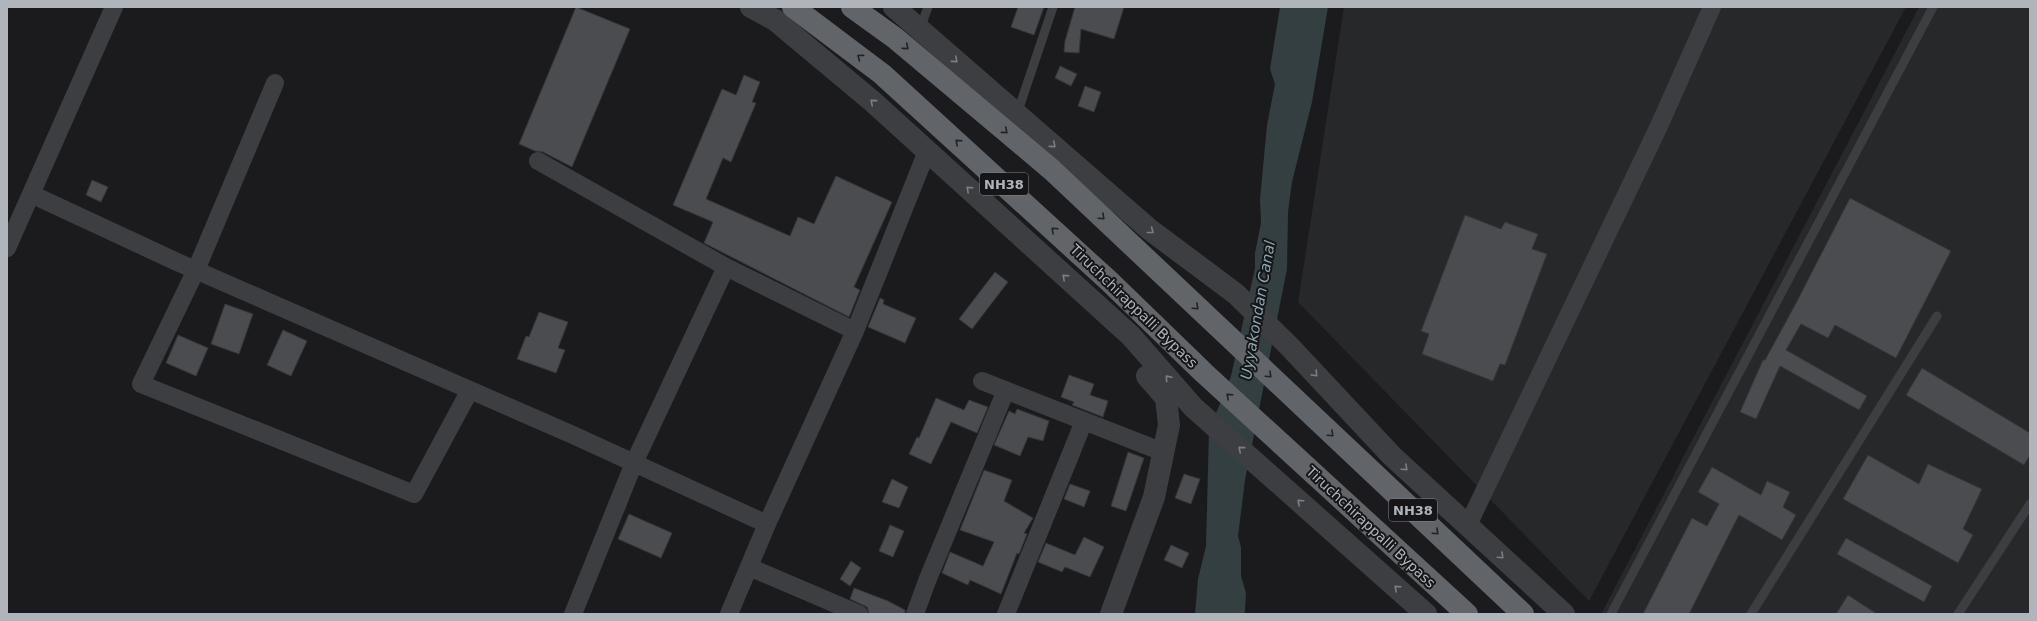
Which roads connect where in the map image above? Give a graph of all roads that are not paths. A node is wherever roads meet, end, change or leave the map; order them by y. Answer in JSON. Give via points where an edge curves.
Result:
{"nodes":[{"id":1,"x":114,"y":7,"type":"edge"},
{"id":2,"x":751,"y":7,"type":"edge"},
{"id":3,"x":793,"y":7,"type":"edge"},
{"id":4,"x":852,"y":7,"type":"edge"},
{"id":5,"x":894,"y":7,"type":"edge"},
{"id":6,"x":928,"y":7,"type":"edge"},
{"id":7,"x":1053,"y":7,"type":"edge"},
{"id":8,"x":1712,"y":7,"type":"edge"},
{"id":9,"x":1933,"y":7,"type":"edge"},
{"id":10,"x":920,"y":29,"type":"junction"},
{"id":11,"x":275,"y":83,"type":"dead end"},
{"id":12,"x":1017,"y":114,"type":"junction"},
{"id":13,"x":927,"y":151,"type":"junction"},
{"id":14,"x":538,"y":161,"type":"dead end"},
{"id":15,"x":31,"y":194,"type":"junction"},
{"id":16,"x":7,"y":248,"type":"edge"},
{"id":17,"x":726,"y":267,"type":"junction"},
{"id":18,"x":196,"y":270,"type":"junction"},
{"id":19,"x":1088,"y":298,"type":"junction"},
{"id":20,"x":1937,"y":316,"type":"dead end"},
{"id":21,"x":855,"y":331,"type":"junction"},
{"id":22,"x":982,"y":380,"type":"dead end"},
{"id":23,"x":470,"y":390,"type":"junction"},
{"id":24,"x":1006,"y":390,"type":"junction"},
{"id":25,"x":1084,"y":421,"type":"junction"},
{"id":26,"x":1163,"y":452,"type":"junction"},
{"id":27,"x":634,"y":463,"type":"junction"},
{"id":28,"x":2030,"y":504,"type":"edge"},
{"id":29,"x":767,"y":524,"type":"junction"},
{"id":30,"x":1468,"y":525,"type":"junction"},
{"id":31,"x":749,"y":567,"type":"junction"},
{"id":32,"x":573,"y":614,"type":"edge"},
{"id":33,"x":729,"y":614,"type":"edge"},
{"id":34,"x":859,"y":614,"type":"edge"},
{"id":35,"x":915,"y":614,"type":"edge"},
{"id":36,"x":1006,"y":614,"type":"edge"},
{"id":37,"x":1110,"y":614,"type":"edge"},
{"id":38,"x":1426,"y":614,"type":"edge"},
{"id":39,"x":1467,"y":614,"type":"edge"},
{"id":40,"x":1523,"y":614,"type":"edge"},
{"id":41,"x":1564,"y":614,"type":"edge"},
{"id":42,"x":1611,"y":614,"type":"edge"},
{"id":43,"x":1751,"y":614,"type":"edge"},
{"id":44,"x":1958,"y":614,"type":"edge"}],
"edges":[{"from":1,"to":15,"type":"street"},
{"from":13,"to":2,"type":"street","one_way":true,"via":[[872,100],[781,25]]},
{"from":39,"to":3,"type":"highway","name":"Tiruchchirappalli Bypass","number":"NH38","one_way":true,"via":[[882,74]]},
{"from":4,"to":40,"type":"highway","number":"NH38","one_way":true,"via":[[895,38],[1052,170]]},
{"from":5,"to":10,"type":"street"},
{"from":6,"to":10,"type":"lane"},
{"from":7,"to":12,"type":"lane"},
{"from":8,"to":30,"type":"street","via":[[1659,126]]},
{"from":9,"to":42,"type":"lane"},
{"from":10,"to":12,"type":"street","one_way":true},
{"from":11,"to":18,"type":"street"},
{"from":12,"to":30,"type":"street","one_way":true,"via":[[1149,229],[1236,294],[1289,346],[1392,456]]},
{"from":19,"to":13,"type":"street","one_way":true},
{"from":13,"to":21,"type":"street"},
{"from":14,"to":17,"type":"street"},
{"from":15,"to":16,"type":"street"},
{"from":15,"to":18,"type":"street"},
{"from":17,"to":21,"type":"street"},
{"from":17,"to":27,"type":"street"},
{"from":18,"to":23,"type":"street"},
{"from":18,"to":23,"type":"street","via":[[141,384],[414,494]]},
{"from":19,"to":26,"type":"street","via":[[1114,337],[1166,398],[1169,425]]},
{"from":38,"to":19,"type":"street","one_way":true,"via":[[1193,407],[1131,336]]},
{"from":20,"to":43,"type":"lane"},
{"from":21,"to":29,"type":"street"},
{"from":22,"to":24,"type":"street"},
{"from":23,"to":27,"type":"street"},
{"from":24,"to":25,"type":"street"},
{"from":24,"to":35,"type":"street"},
{"from":25,"to":26,"type":"street"},
{"from":25,"to":36,"type":"street"},
{"from":26,"to":37,"type":"street","via":[[1154,497]]},
{"from":27,"to":29,"type":"street"},
{"from":27,"to":32,"type":"street"},
{"from":28,"to":44,"type":"lane"},
{"from":29,"to":31,"type":"street"},
{"from":30,"to":41,"type":"street","one_way":true},
{"from":31,"to":33,"type":"street"},
{"from":31,"to":34,"type":"street"}]}
